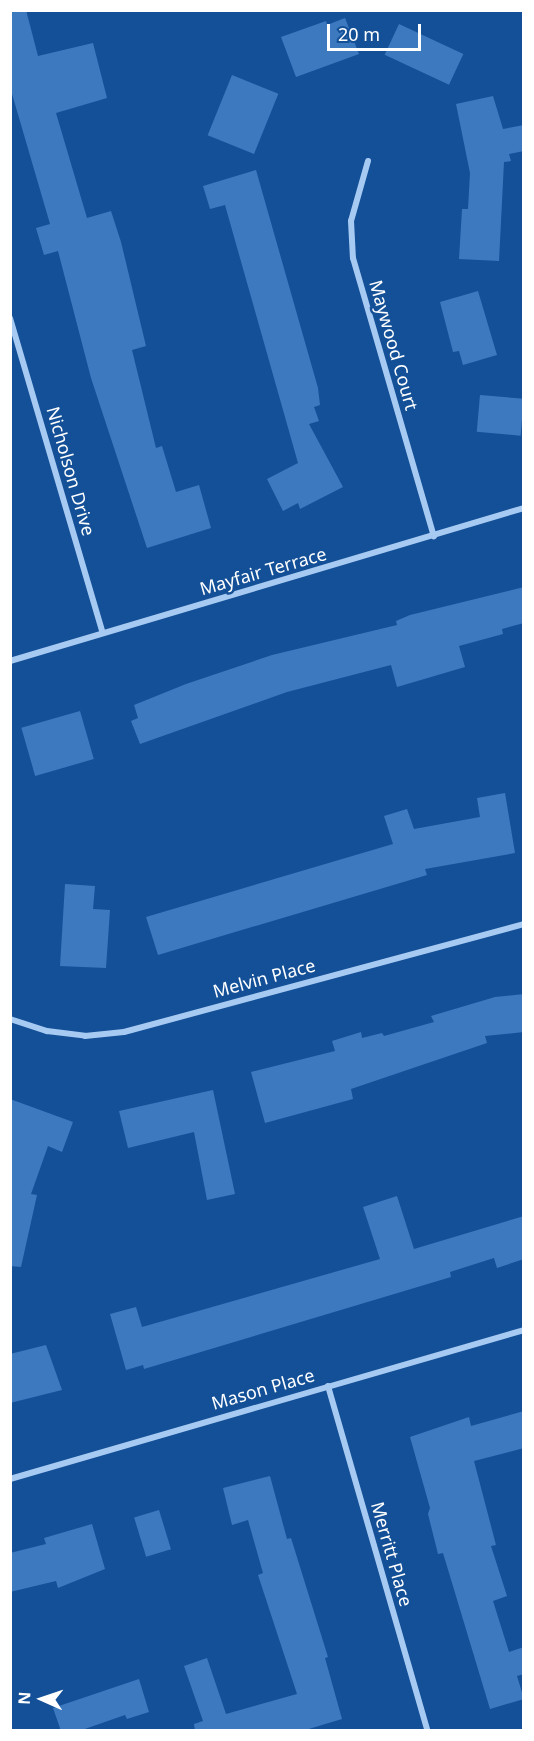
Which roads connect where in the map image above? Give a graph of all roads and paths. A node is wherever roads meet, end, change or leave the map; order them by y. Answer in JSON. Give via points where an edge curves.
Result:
{"nodes":[{"id":1,"x":368,"y":161,"type":"dead end"},
{"id":2,"x":10,"y":318,"type":"edge"},
{"id":3,"x":524,"y":508,"type":"edge"},
{"id":4,"x":434,"y":536,"type":"junction"},
{"id":5,"x":103,"y":633,"type":"junction"},
{"id":6,"x":10,"y":661,"type":"edge"},
{"id":7,"x":524,"y":924,"type":"edge"},
{"id":8,"x":10,"y":1019,"type":"edge"},
{"id":9,"x":524,"y":1330,"type":"edge"},
{"id":10,"x":328,"y":1386,"type":"junction"},
{"id":11,"x":10,"y":1479,"type":"edge"},
{"id":12,"x":427,"y":1731,"type":"edge"}],
"edges":[{"from":1,"to":4,"type":"street","name":"Maywood Court","via":[[351,221],[353,258]]},
{"from":2,"to":5,"type":"street","name":"Nicholson Drive"},
{"from":3,"to":4,"type":"street","name":"Mayfair Terrace"},
{"from":4,"to":5,"type":"street","name":"Mayfair Terrace"},
{"from":5,"to":6,"type":"street","name":"Mayfair Terrace"},
{"from":7,"to":8,"type":"street","name":"Melvin Place","via":[[124,1032],[76,1035]]},
{"from":9,"to":10,"type":"street","name":"Mason Place"},
{"from":10,"to":11,"type":"street","name":"Mason Place"},
{"from":10,"to":12,"type":"street","name":"Merritt Place"}]}
